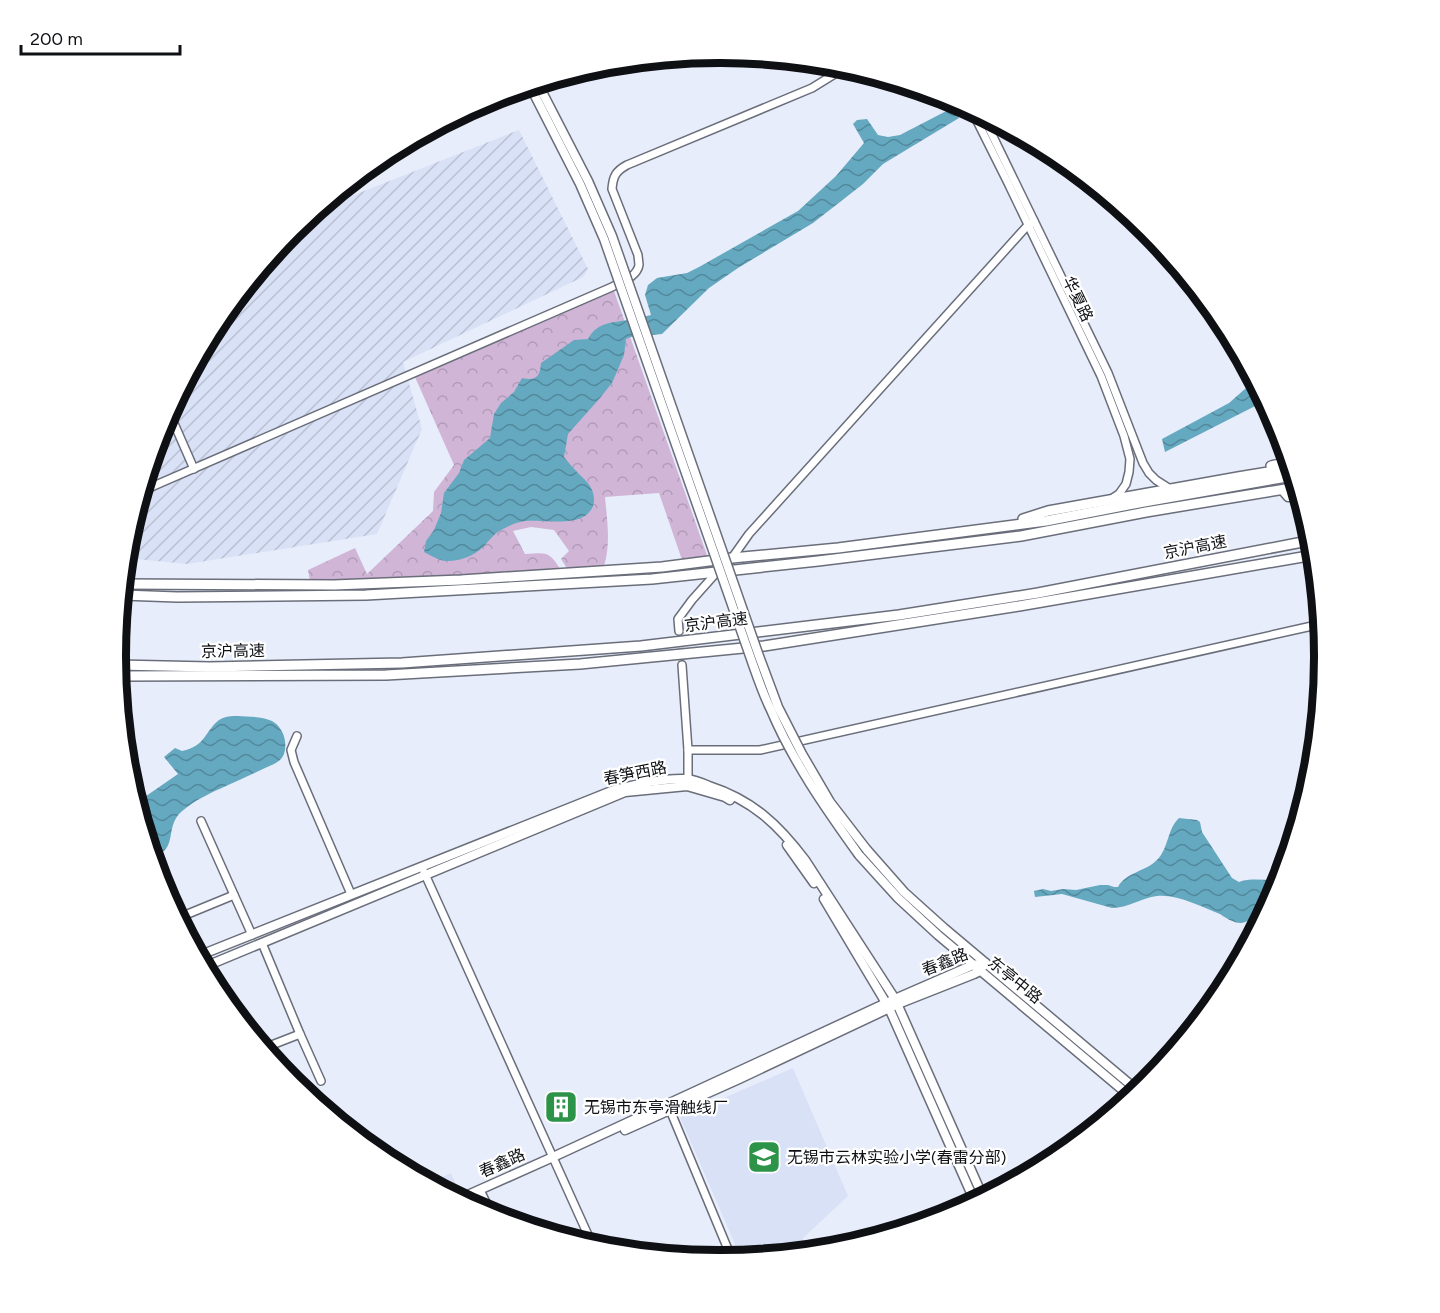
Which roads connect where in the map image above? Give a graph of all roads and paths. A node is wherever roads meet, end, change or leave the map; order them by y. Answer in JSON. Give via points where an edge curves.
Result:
{"nodes":[{"id":1,"x":834,"y":74,"type":"edge"},
{"id":2,"x":541,"y":90,"type":"edge"},
{"id":3,"x":533,"y":93,"type":"edge"},
{"id":4,"x":978,"y":122,"type":"edge"},
{"id":5,"x":990,"y":128,"type":"edge"},
{"id":6,"x":1031,"y":223,"type":"junction"},
{"id":7,"x":174,"y":424,"type":"edge"},
{"id":8,"x":1281,"y":464,"type":"edge"},
{"id":9,"x":194,"y":468,"type":"junction"},
{"id":10,"x":1283,"y":469,"type":"edge"},
{"id":11,"x":1238,"y":477,"type":"junction"},
{"id":12,"x":1285,"y":477,"type":"edge"},
{"id":13,"x":152,"y":487,"type":"edge"},
{"id":14,"x":1170,"y":489,"type":"junction"},
{"id":15,"x":1289,"y":489,"type":"edge"},
{"id":16,"x":1282,"y":490,"type":"junction"},
{"id":17,"x":1291,"y":496,"type":"edge"},
{"id":18,"x":1109,"y":501,"type":"junction"},
{"id":19,"x":999,"y":527,"type":"junction"},
{"id":20,"x":1302,"y":542,"type":"edge"},
{"id":21,"x":1304,"y":557,"type":"edge"},
{"id":22,"x":732,"y":558,"type":"junction"},
{"id":23,"x":717,"y":572,"type":"junction"},
{"id":24,"x":131,"y":584,"type":"edge"},
{"id":25,"x":130,"y":596,"type":"edge"},
{"id":26,"x":1312,"y":626,"type":"edge"},
{"id":27,"x":679,"y":631,"type":"tunnel mouth"},
{"id":28,"x":126,"y":665,"type":"edge"},
{"id":29,"x":682,"y":665,"type":"tunnel mouth"},
{"id":30,"x":127,"y":676,"type":"edge"},
{"id":31,"x":297,"y":736,"type":"dead end"},
{"id":32,"x":688,"y":750,"type":"junction"},
{"id":33,"x":688,"y":783,"type":"junction"},
{"id":34,"x":201,"y":821,"type":"dead end"},
{"id":35,"x":424,"y":871,"type":"junction"},
{"id":36,"x":351,"y":894,"type":"junction"},
{"id":37,"x":234,"y":895,"type":"junction"},
{"id":38,"x":186,"y":915,"type":"edge"},
{"id":39,"x":252,"y":934,"type":"junction"},
{"id":40,"x":262,"y":943,"type":"junction"},
{"id":41,"x":206,"y":953,"type":"edge"},
{"id":42,"x":213,"y":963,"type":"edge"},
{"id":43,"x":979,"y":967,"type":"junction"},
{"id":44,"x":892,"y":1004,"type":"junction"},
{"id":45,"x":300,"y":1034,"type":"junction"},
{"id":46,"x":272,"y":1045,"type":"edge"},
{"id":47,"x":321,"y":1081,"type":"dead end"},
{"id":48,"x":1130,"y":1085,"type":"edge"},
{"id":49,"x":1124,"y":1090,"type":"edge"},
{"id":50,"x":670,"y":1110,"type":"junction"},
{"id":51,"x":554,"y":1159,"type":"junction"},
{"id":52,"x":980,"y":1190,"type":"edge"},
{"id":53,"x":481,"y":1191,"type":"junction"},
{"id":54,"x":972,"y":1194,"type":"edge"},
{"id":55,"x":471,"y":1195,"type":"edge"},
{"id":56,"x":473,"y":1196,"type":"edge"},
{"id":57,"x":486,"y":1202,"type":"edge"},
{"id":58,"x":588,"y":1235,"type":"edge"},
{"id":59,"x":728,"y":1250,"type":"edge"}],
"edges":[{"from":1,"to":9,"type":"street","via":[[618,171],[612,189],[639,265],[628,278]]},
{"from":2,"to":43,"type":"main road","name":"东亭中路","bridge":true,"via":[[612,236],[778,707],[830,802],[867,850]]},
{"from":3,"to":43,"type":"main road","name":"东亭中路","bridge":true,"via":[[604,239],[771,711],[818,796],[859,855],[898,898]]},
{"from":4,"to":6,"type":"street","name":"华夏路"},
{"from":5,"to":6,"type":"street","name":"华夏路"},
{"from":6,"to":14,"type":"street","name":"华夏路","via":[[1108,373],[1143,463],[1156,480]]},
{"from":6,"to":18,"type":"street","name":"华夏路","via":[[1124,436],[1129,472],[1126,484]]},
{"from":6,"to":22,"type":"street","via":[[748,534]]},
{"from":7,"to":9,"type":"street"},
{"from":8,"to":11,"type":"highway"},
{"from":9,"to":13,"type":"street"},
{"from":10,"to":11,"type":"highway"},
{"from":11,"to":14,"type":"highway"},
{"from":12,"to":19,"type":"highway"},
{"from":14,"to":18,"type":"highway"},
{"from":15,"to":16,"type":"highway"},
{"from":16,"to":17,"type":"main road"},
{"from":16,"to":23,"type":"highway","via":[[1021,536]]},
{"from":18,"to":19,"type":"highway","via":[[1048,511]]},
{"from":19,"to":22,"type":"highway"},
{"from":20,"to":28,"type":"highway","name":"京沪高速","via":[[1038,593],[641,646],[402,663]]},
{"from":21,"to":30,"type":"highway","name":"京沪高速","via":[[764,646],[580,664],[387,675]]},
{"from":22,"to":23,"type":"street"},
{"from":22,"to":24,"type":"highway","via":[[662,567],[461,580],[334,585]]},
{"from":23,"to":25,"type":"highway","via":[[366,595]]},
{"from":23,"to":27,"type":"street","via":[[678,619]]},
{"from":26,"to":32,"type":"street","via":[[760,750]]},
{"from":29,"to":32,"type":"street"},
{"from":31,"to":36,"type":"street","via":[[291,750],[294,762]]},
{"from":32,"to":33,"type":"street"},
{"from":33,"to":35,"type":"main road","name":"春笋西路","via":[[655,781],[614,789]]},
{"from":33,"to":44,"type":"main road","name":"春笋西路","via":[[724,791],[749,803],[785,835],[805,860]]},
{"from":34,"to":37,"type":"street"},
{"from":35,"to":36,"type":"main road","name":"春笋西路"},
{"from":35,"to":40,"type":"main road","name":"春笋西路"},
{"from":35,"to":51,"type":"street"},
{"from":36,"to":39,"type":"main road","name":"春笋西路"},
{"from":37,"to":38,"type":"street"},
{"from":37,"to":39,"type":"street"},
{"from":39,"to":41,"type":"main road","name":"春笋西路"},
{"from":40,"to":42,"type":"main road","name":"春笋西路"},
{"from":40,"to":45,"type":"street"},
{"from":43,"to":44,"type":"main road","name":"春鑫路"},
{"from":43,"to":48,"type":"main road","name":"东亭中路"},
{"from":43,"to":49,"type":"main road","name":"东亭中路"},
{"from":44,"to":50,"type":"main road","name":"春鑫路"},
{"from":44,"to":51,"type":"main road","name":"春鑫路"},
{"from":44,"to":52,"type":"main road","name":"春笋西路"},
{"from":44,"to":54,"type":"main road","name":"春笋西路"},
{"from":45,"to":46,"type":"street"},
{"from":45,"to":47,"type":"street"},
{"from":50,"to":51,"type":"main road","name":"春鑫路"},
{"from":50,"to":59,"type":"street"},
{"from":51,"to":53,"type":"main road","name":"春鑫路"},
{"from":51,"to":58,"type":"street"},
{"from":53,"to":55,"type":"main road","name":"春鑫路"},
{"from":53,"to":56,"type":"main road","name":"春鑫路"},
{"from":53,"to":57,"type":"street"}]}
